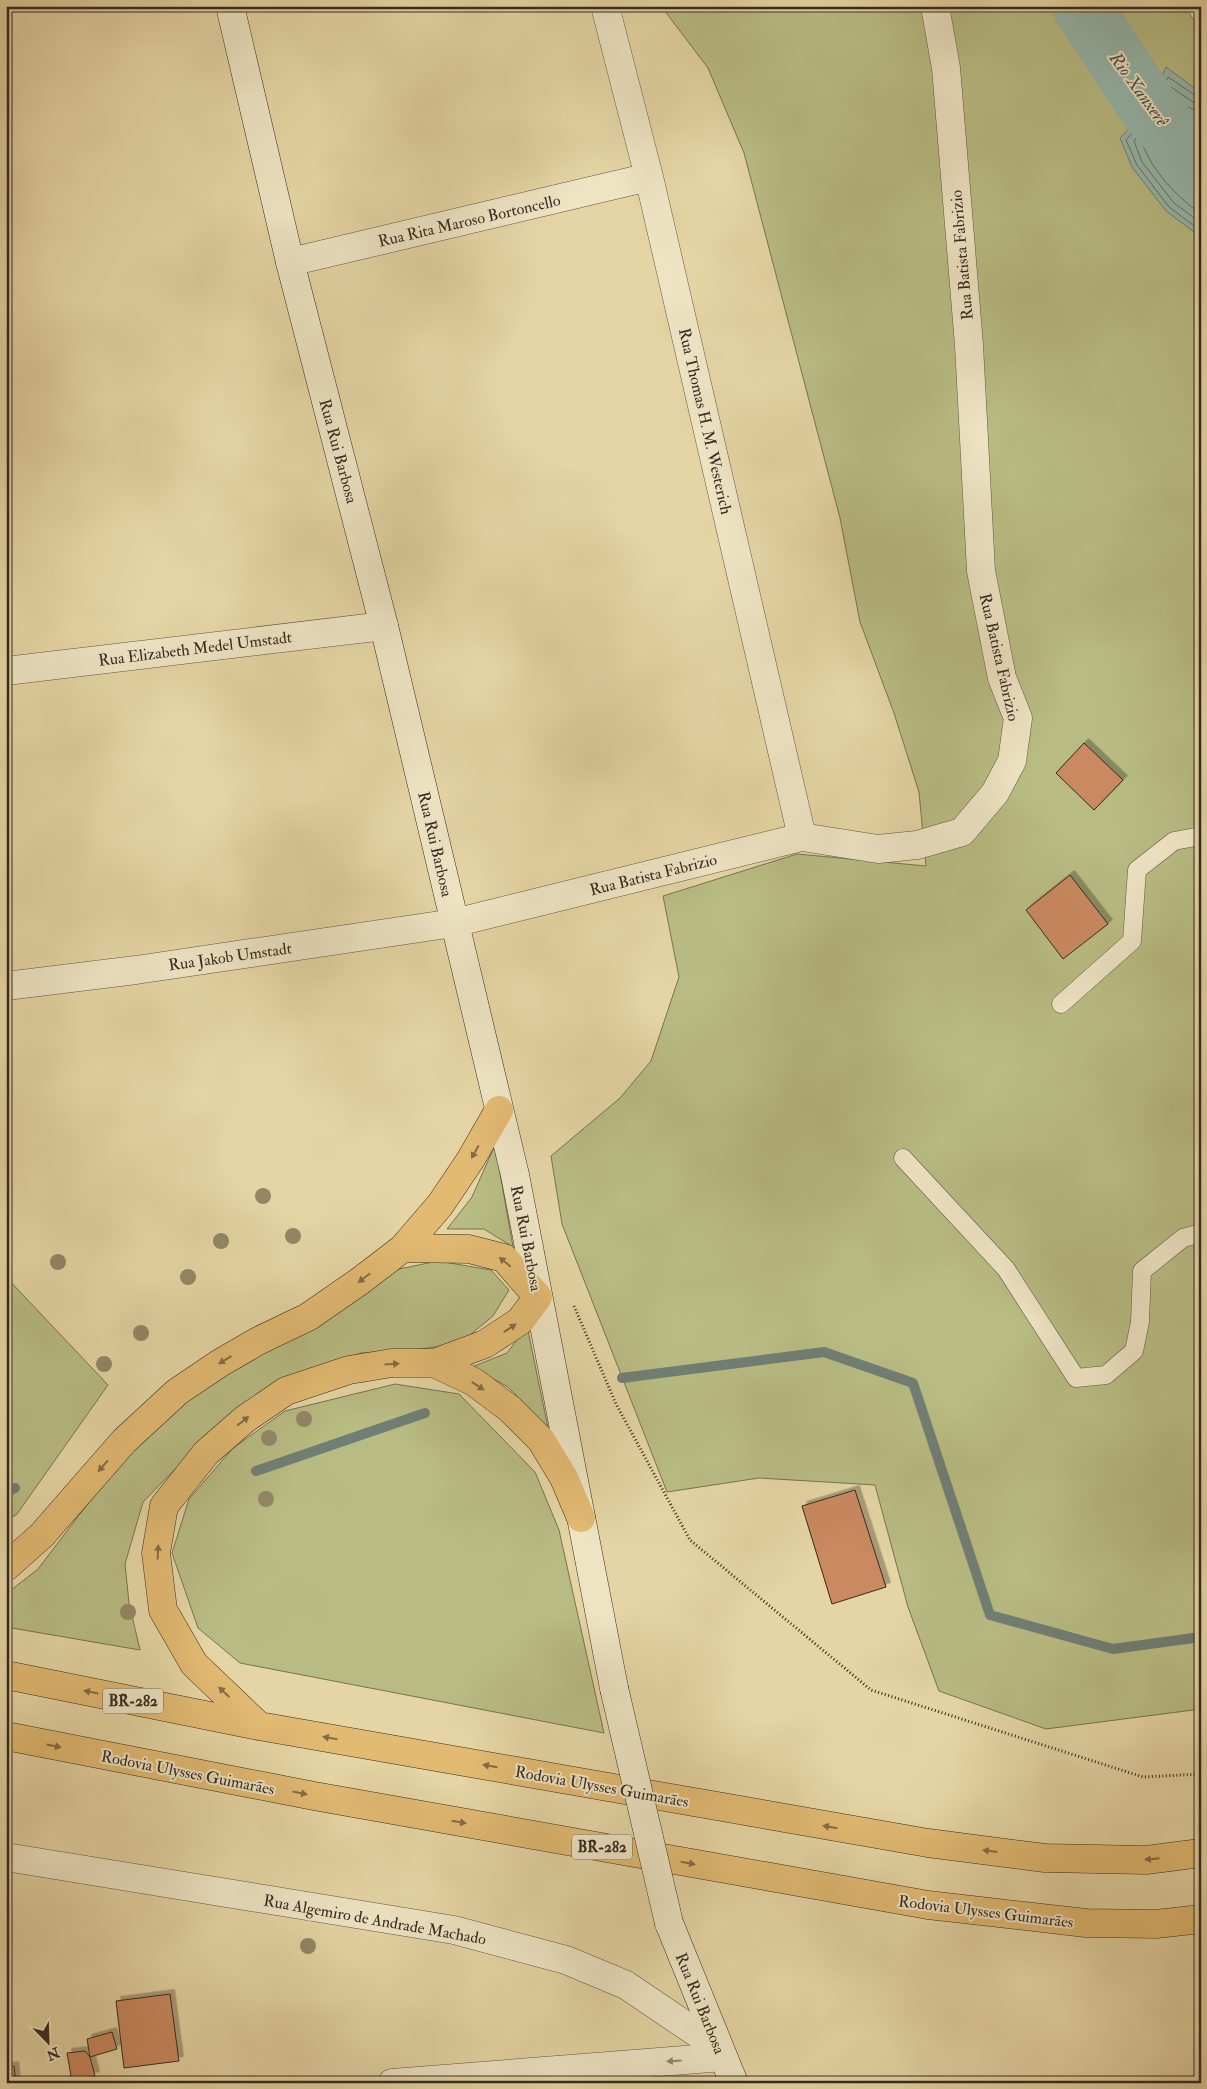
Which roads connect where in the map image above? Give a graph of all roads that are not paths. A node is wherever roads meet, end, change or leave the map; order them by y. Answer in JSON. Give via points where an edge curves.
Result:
{"nodes":[{"id":1,"x":230,"y":6,"type":"edge"},
{"id":2,"x":605,"y":6,"type":"edge"},
{"id":3,"x":935,"y":6,"type":"edge"},
{"id":4,"x":1196,"y":6,"type":"edge"},
{"id":5,"x":1201,"y":14,"type":"edge"},
{"id":6,"x":649,"y":177,"type":"junction"},
{"id":7,"x":290,"y":262,"type":"junction"},
{"id":8,"x":384,"y":626,"type":"junction"},
{"id":9,"x":6,"y":671,"type":"edge"},
{"id":10,"x":1201,"y":836,"type":"edge"},
{"id":11,"x":802,"y":837,"type":"junction"},
{"id":12,"x":454,"y":923,"type":"junction"},
{"id":13,"x":6,"y":986,"type":"edge"},
{"id":14,"x":1061,"y":1004,"type":"dead end"},
{"id":15,"x":499,"y":1110,"type":"junction"},
{"id":16,"x":903,"y":1158,"type":"dead end"},
{"id":17,"x":1201,"y":1233,"type":"edge"},
{"id":18,"x":403,"y":1248,"type":"junction"},
{"id":19,"x":538,"y":1297,"type":"junction"},
{"id":20,"x":434,"y":1363,"type":"junction"},
{"id":21,"x":581,"y":1518,"type":"junction"},
{"id":22,"x":6,"y":1567,"type":"edge"},
{"id":23,"x":6,"y":1676,"type":"edge"},
{"id":24,"x":259,"y":1726,"type":"junction"},
{"id":25,"x":6,"y":1736,"type":"edge"},
{"id":26,"x":1201,"y":1852,"type":"edge"},
{"id":27,"x":6,"y":1857,"type":"edge"},
{"id":28,"x":1201,"y":1919,"type":"edge"},
{"id":29,"x":721,"y":2053,"type":"junction"},
{"id":30,"x":484,"y":2079,"type":"edge"},
{"id":31,"x":392,"y":2083,"type":"edge"},
{"id":32,"x":734,"y":2083,"type":"edge"}],
"edges":[{"from":1,"to":7,"type":"street","name":"Rua Rui Barbosa"},
{"from":2,"to":6,"type":"street","name":"Rua Thomas H. M. Westerich"},
{"from":3,"to":11,"type":"street","name":"Rua Batista Fabrizio","via":[[946,68],[969,345],[981,571],[1002,678],[1018,718],[1012,761],[995,793],[962,832],[917,845],[878,849]]},
{"from":4,"to":5,"type":"lane"},
{"from":6,"to":7,"type":"street","name":"Rua Rita Maroso Bortoncello"},
{"from":6,"to":11,"type":"street","name":"Rua Thomas H. M. Westerich"},
{"from":7,"to":8,"type":"street","name":"Rua Rui Barbosa"},
{"from":8,"to":9,"type":"street","name":"Rua Elizabeth Medel Umstadt"},
{"from":8,"to":12,"type":"street","name":"Rua Rui Barbosa"},
{"from":10,"to":14,"type":"lane","via":[[1174,841],[1137,870],[1132,941]]},
{"from":11,"to":12,"type":"street","name":"Rua Batista Fabrizio"},
{"from":12,"to":13,"type":"street","name":"Rua Jakob Umstadt"},
{"from":12,"to":15,"type":"street","name":"Rua Rui Barbosa"},
{"from":15,"to":18,"type":"highway","one_way":true,"via":[[440,1205]]},
{"from":15,"to":19,"type":"street","name":"Rua Rui Barbosa"},
{"from":16,"to":17,"type":"lane","via":[[1006,1269],[1076,1378],[1106,1375],[1134,1351],[1140,1322],[1142,1271],[1183,1238]]},
{"from":19,"to":18,"type":"highway","one_way":true,"via":[[504,1258],[469,1249]]},
{"from":18,"to":22,"type":"highway","one_way":true,"via":[[308,1317],[220,1363],[177,1392],[124,1441],[42,1535]]},
{"from":20,"to":19,"type":"highway","one_way":true,"via":[[485,1344],[520,1321]]},
{"from":19,"to":21,"type":"street","name":"Rua Rui Barbosa"},
{"from":20,"to":21,"type":"highway","one_way":true,"via":[[481,1388],[510,1409],[541,1440],[564,1478]]},
{"from":24,"to":20,"type":"highway","one_way":true,"via":[[194,1664],[162,1610],[156,1553],[164,1506],[206,1453],[245,1419],[286,1391],[349,1370],[392,1363]]},
{"from":21,"to":29,"type":"street","name":"Rua Rui Barbosa","bridge":true,"via":[[614,1688],[669,1923]]},
{"from":24,"to":23,"type":"highway","name":"Rodovia Ulysses Guimarães","number":"BR-282","one_way":true},
{"from":26,"to":24,"type":"highway","name":"Rodovia Ulysses Guimarães","number":"BR-282","one_way":true,"via":[[1146,1860],[1045,1858],[928,1843]]},
{"from":25,"to":28,"type":"highway","name":"Rodovia Ulysses Guimarães","number":"BR-282","one_way":true,"via":[[304,1794],[928,1905],[1086,1923],[1156,1924]]},
{"from":27,"to":29,"type":"street","name":"Rua Algemiro de Andrade Machado","via":[[454,1930],[557,1957],[626,1984]]},
{"from":29,"to":30,"type":"street","one_way":true},
{"from":29,"to":32,"type":"street","name":"Rua Rui Barbosa"},
{"from":30,"to":31,"type":"street"}]}
